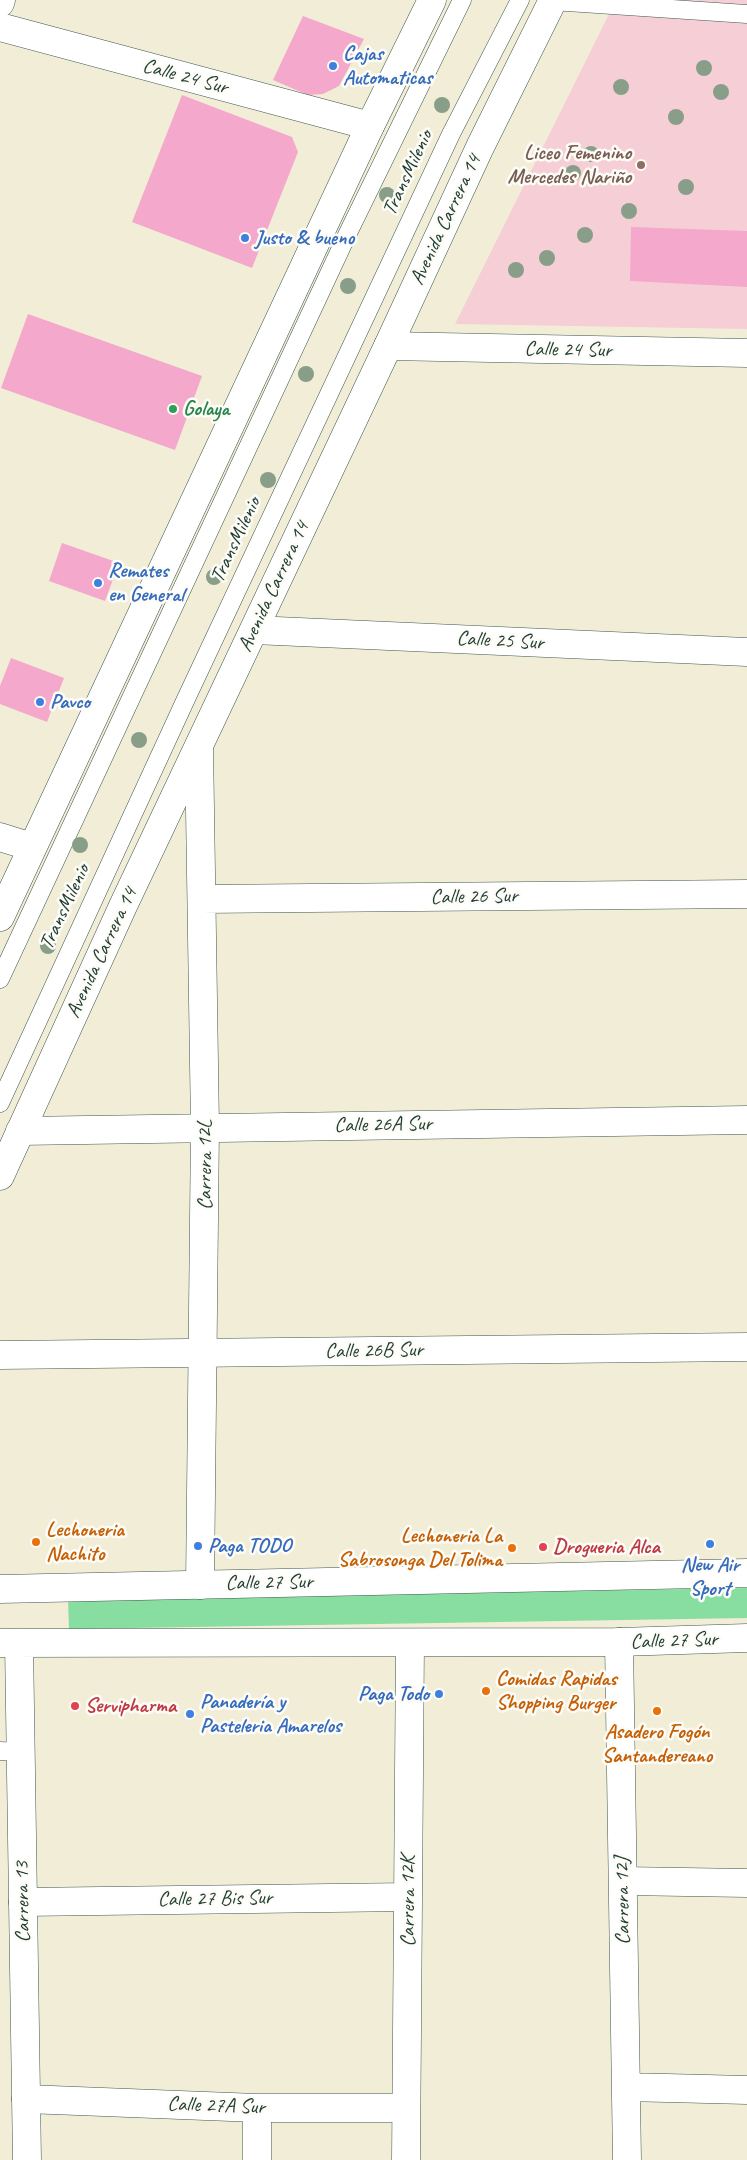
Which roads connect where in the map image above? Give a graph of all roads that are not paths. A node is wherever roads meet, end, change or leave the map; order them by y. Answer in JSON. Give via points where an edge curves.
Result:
{"nodes":[{"id":1,"x":432,"y":0,"type":"edge"},
{"id":2,"x":462,"y":0,"type":"edge"},
{"id":3,"x":520,"y":0,"type":"edge"},
{"id":4,"x":553,"y":0,"type":"edge"},
{"id":5,"x":747,"y":14,"type":"edge"},
{"id":6,"x":0,"y":27,"type":"edge"},
{"id":7,"x":370,"y":126,"type":"junction"},
{"id":8,"x":388,"y":346,"type":"junction"},
{"id":9,"x":747,"y":353,"type":"edge"},
{"id":10,"x":254,"y":630,"type":"junction"},
{"id":11,"x":747,"y":652,"type":"edge"},
{"id":12,"x":199,"y":746,"type":"junction"},
{"id":13,"x":0,"y":837,"type":"edge"},
{"id":14,"x":32,"y":847,"type":"junction"},
{"id":15,"x":747,"y":894,"type":"edge"},
{"id":16,"x":202,"y":899,"type":"junction"},
{"id":17,"x":0,"y":917,"type":"edge"},
{"id":18,"x":0,"y":979,"type":"edge"},
{"id":19,"x":0,"y":1102,"type":"edge"},
{"id":20,"x":747,"y":1120,"type":"edge"},
{"id":21,"x":205,"y":1128,"type":"junction"},
{"id":22,"x":20,"y":1132,"type":"junction"},
{"id":23,"x":0,"y":1176,"type":"edge"},
{"id":24,"x":747,"y":1347,"type":"edge"},
{"id":25,"x":202,"y":1353,"type":"junction"},
{"id":26,"x":0,"y":1355,"type":"edge"},
{"id":27,"x":747,"y":1574,"type":"edge"},
{"id":28,"x":200,"y":1584,"type":"junction"},
{"id":29,"x":0,"y":1589,"type":"edge"},
{"id":30,"x":747,"y":1638,"type":"edge"},
{"id":31,"x":619,"y":1642,"type":"junction"},
{"id":32,"x":9,"y":1643,"type":"edge"},
{"id":33,"x":410,"y":1643,"type":"junction"},
{"id":34,"x":10,"y":1752,"type":"edge"},
{"id":35,"x":623,"y":1881,"type":"junction"},
{"id":36,"x":747,"y":1883,"type":"edge"},
{"id":37,"x":408,"y":1897,"type":"junction"},
{"id":38,"x":23,"y":1902,"type":"junction"},
{"id":39,"x":626,"y":2087,"type":"junction"},
{"id":40,"x":747,"y":2090,"type":"edge"},
{"id":41,"x":26,"y":2099,"type":"junction"},
{"id":42,"x":257,"y":2108,"type":"junction"},
{"id":43,"x":406,"y":2108,"type":"junction"},
{"id":44,"x":27,"y":2160,"type":"edge"},
{"id":45,"x":257,"y":2160,"type":"edge"},
{"id":46,"x":406,"y":2160,"type":"edge"},
{"id":47,"x":627,"y":2160,"type":"edge"}],
"edges":[{"from":1,"to":7,"type":"street"},
{"from":2,"to":18,"type":"lane","name":"TransMilenio","via":[[348,233]]},
{"from":3,"to":19,"type":"lane","name":"TransMilenio","via":[[451,134]]},
{"from":4,"to":5,"type":"lane"},
{"from":4,"to":8,"type":"street","name":"Avenida Carrera 14","via":[[480,147]]},
{"from":6,"to":7,"type":"street","name":"Calle 24 Sur"},
{"from":7,"to":14,"type":"street"},
{"from":8,"to":9,"type":"street","name":"Calle 24 Sur"},
{"from":8,"to":10,"type":"street","name":"Avenida Carrera 14"},
{"from":10,"to":11,"type":"street","name":"Calle 25 Sur"},
{"from":10,"to":12,"type":"street","name":"Avenida Carrera 14"},
{"from":12,"to":16,"type":"street","name":"Carrera 12L"},
{"from":12,"to":22,"type":"street","name":"Avenida Carrera 14"},
{"from":13,"to":14,"type":"street"},
{"from":14,"to":17,"type":"street"},
{"from":15,"to":16,"type":"street","name":"Calle 26 Sur"},
{"from":16,"to":21,"type":"street","name":"Carrera 12L"},
{"from":20,"to":21,"type":"street","name":"Calle 26A Sur"},
{"from":21,"to":22,"type":"street","name":"Calle 26A Sur"},
{"from":21,"to":25,"type":"street","name":"Carrera 12L"},
{"from":22,"to":23,"type":"street","name":"Avenida Carrera 14"},
{"from":24,"to":25,"type":"street","name":"Calle 26B Sur"},
{"from":25,"to":26,"type":"street","name":"Calle 26B Sur"},
{"from":25,"to":28,"type":"street","name":"Carrera 12L"},
{"from":27,"to":28,"type":"street","name":"Calle 27 Sur"},
{"from":28,"to":29,"type":"street","name":"Calle 27 Sur"},
{"from":30,"to":31,"type":"street","name":"Calle 27 Sur"},
{"from":31,"to":33,"type":"street","name":"Calle 27 Sur"},
{"from":31,"to":35,"type":"street","name":"Carrera 12J"},
{"from":32,"to":33,"type":"street","name":"Calle 27 Sur"},
{"from":32,"to":34,"type":"street","name":"Carrera 13"},
{"from":33,"to":37,"type":"street","name":"Carrera 12K"},
{"from":34,"to":38,"type":"street","name":"Carrera 13"},
{"from":35,"to":36,"type":"street"},
{"from":35,"to":39,"type":"street","name":"Carrera 12J"},
{"from":37,"to":38,"type":"street","name":"Calle 27 Bis Sur"},
{"from":37,"to":43,"type":"street","name":"Carrera 12K"},
{"from":38,"to":41,"type":"street","name":"Carrera 13"},
{"from":39,"to":40,"type":"street"},
{"from":39,"to":47,"type":"street","name":"Carrera 12J"},
{"from":41,"to":42,"type":"street","name":"Calle 27A Sur"},
{"from":41,"to":44,"type":"street","name":"Carrera 13"},
{"from":42,"to":43,"type":"street","name":"Calle 27A Sur"},
{"from":42,"to":45,"type":"street"},
{"from":43,"to":46,"type":"street","name":"Carrera 12K"}]}
